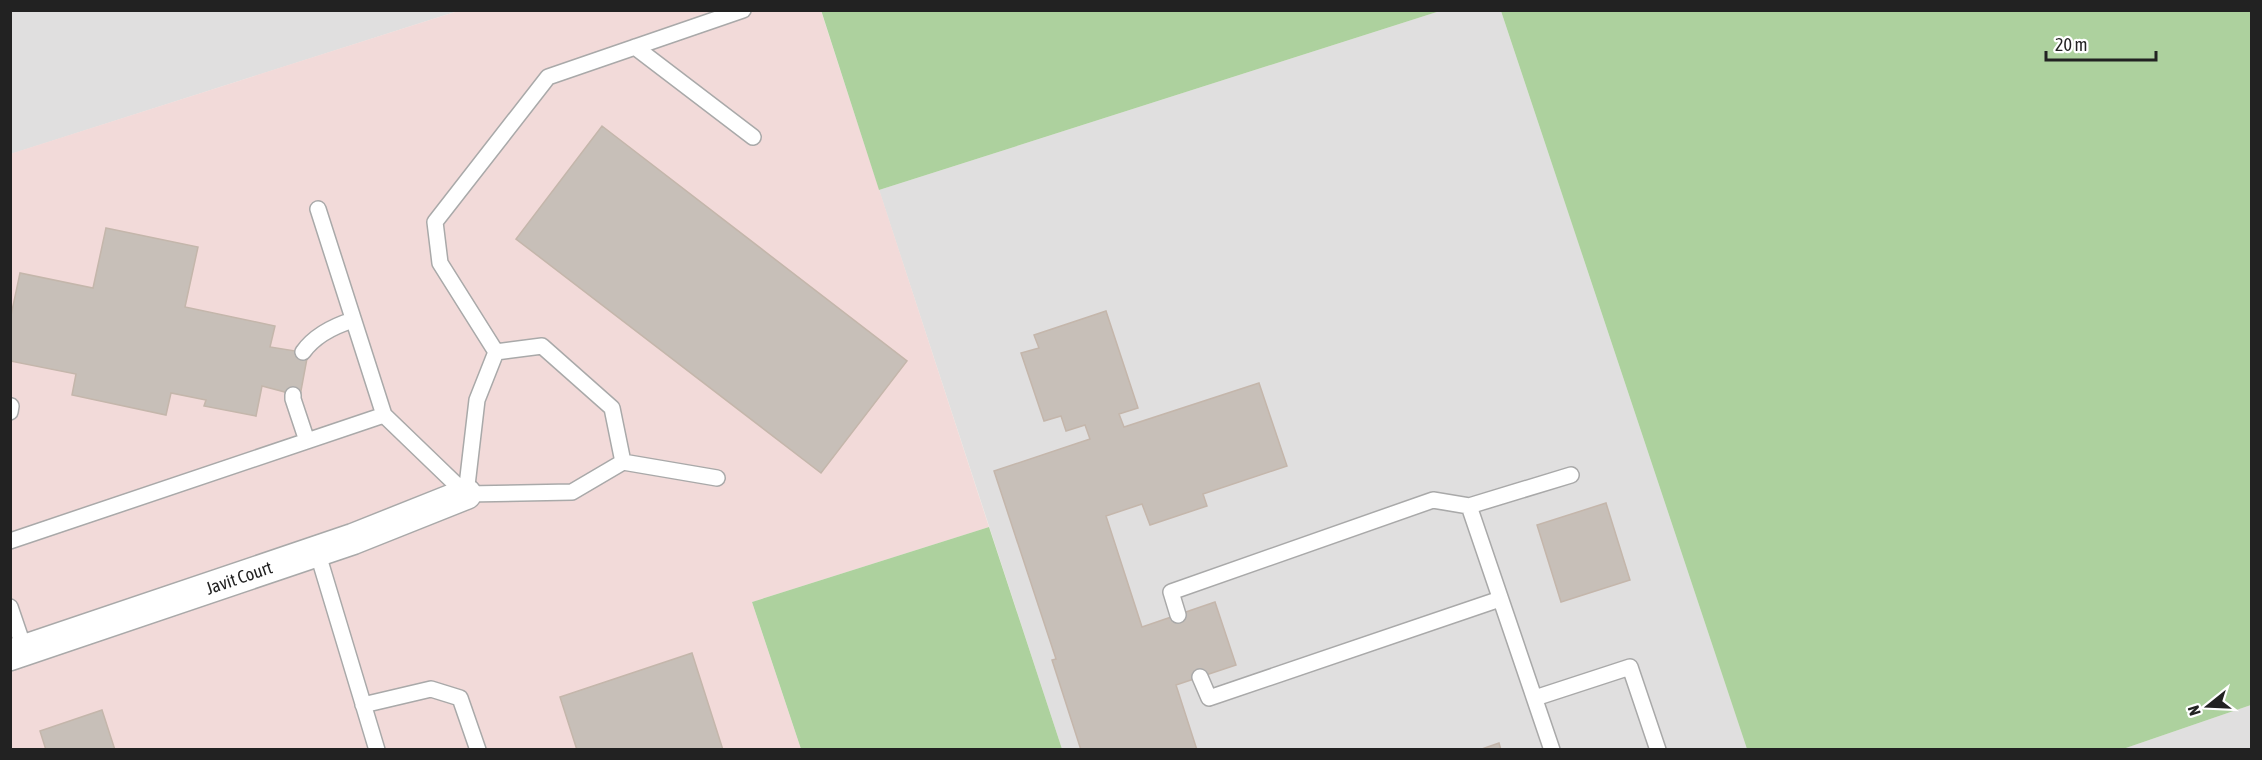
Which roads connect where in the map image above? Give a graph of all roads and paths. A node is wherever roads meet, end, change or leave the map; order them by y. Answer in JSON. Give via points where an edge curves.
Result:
{"nodes":[{"id":1,"x":743,"y":10,"type":"edge"},
{"id":2,"x":635,"y":47,"type":"junction"},
{"id":3,"x":753,"y":137,"type":"dead end"},
{"id":4,"x":318,"y":209,"type":"dead end"},
{"id":5,"x":353,"y":320,"type":"junction"},
{"id":6,"x":303,"y":352,"type":"dead end"},
{"id":7,"x":496,"y":352,"type":"junction"},
{"id":8,"x":293,"y":395,"type":"dead end"},
{"id":9,"x":11,"y":406,"type":"edge"},
{"id":10,"x":10,"y":412,"type":"edge"},
{"id":11,"x":384,"y":415,"type":"junction"},
{"id":12,"x":307,"y":441,"type":"junction"},
{"id":13,"x":622,"y":462,"type":"junction"},
{"id":14,"x":1571,"y":475,"type":"dead end"},
{"id":15,"x":717,"y":478,"type":"dead end"},
{"id":16,"x":466,"y":494,"type":"junction"},
{"id":17,"x":1469,"y":506,"type":"junction"},
{"id":18,"x":10,"y":541,"type":"edge"},
{"id":19,"x":317,"y":551,"type":"junction"},
{"id":20,"x":1500,"y":599,"type":"junction"},
{"id":21,"x":10,"y":607,"type":"edge"},
{"id":22,"x":1178,"y":615,"type":"dead end"},
{"id":23,"x":18,"y":653,"type":"edge"},
{"id":24,"x":1200,"y":677,"type":"dead end"},
{"id":25,"x":1534,"y":698,"type":"junction"},
{"id":26,"x":363,"y":705,"type":"junction"},
{"id":27,"x":377,"y":750,"type":"edge"},
{"id":28,"x":478,"y":750,"type":"edge"},
{"id":29,"x":1552,"y":750,"type":"edge"},
{"id":30,"x":1658,"y":750,"type":"edge"}],
"edges":[{"from":1,"to":2,"type":"lane"},
{"from":2,"to":3,"type":"lane"},
{"from":2,"to":7,"type":"lane","via":[[548,77],[435,222],[440,263]]},
{"from":4,"to":5,"type":"lane"},
{"from":5,"to":6,"type":"lane","via":[[331,327]]},
{"from":5,"to":11,"type":"lane"},
{"from":7,"to":13,"type":"lane","via":[[542,346],[612,408]]},
{"from":7,"to":16,"type":"lane","via":[[477,400]]},
{"from":8,"to":12,"type":"lane"},
{"from":9,"to":10,"type":"lane"},
{"from":11,"to":12,"type":"lane"},
{"from":11,"to":16,"type":"lane"},
{"from":12,"to":18,"type":"lane"},
{"from":13,"to":15,"type":"lane"},
{"from":13,"to":16,"type":"lane","via":[[572,492]]},
{"from":14,"to":17,"type":"lane"},
{"from":16,"to":19,"type":"street","name":"Javit Court"},
{"from":17,"to":20,"type":"lane"},
{"from":17,"to":22,"type":"lane","via":[[1433,500],[1171,592]]},
{"from":19,"to":23,"type":"street","name":"Javit Court"},
{"from":19,"to":26,"type":"lane"},
{"from":20,"to":24,"type":"lane","via":[[1209,698]]},
{"from":20,"to":25,"type":"lane"},
{"from":21,"to":23,"type":"lane"},
{"from":25,"to":29,"type":"lane"},
{"from":25,"to":30,"type":"lane","via":[[1630,668]]},
{"from":26,"to":27,"type":"lane"},
{"from":26,"to":28,"type":"lane","via":[[431,689],[460,698]]}]}
